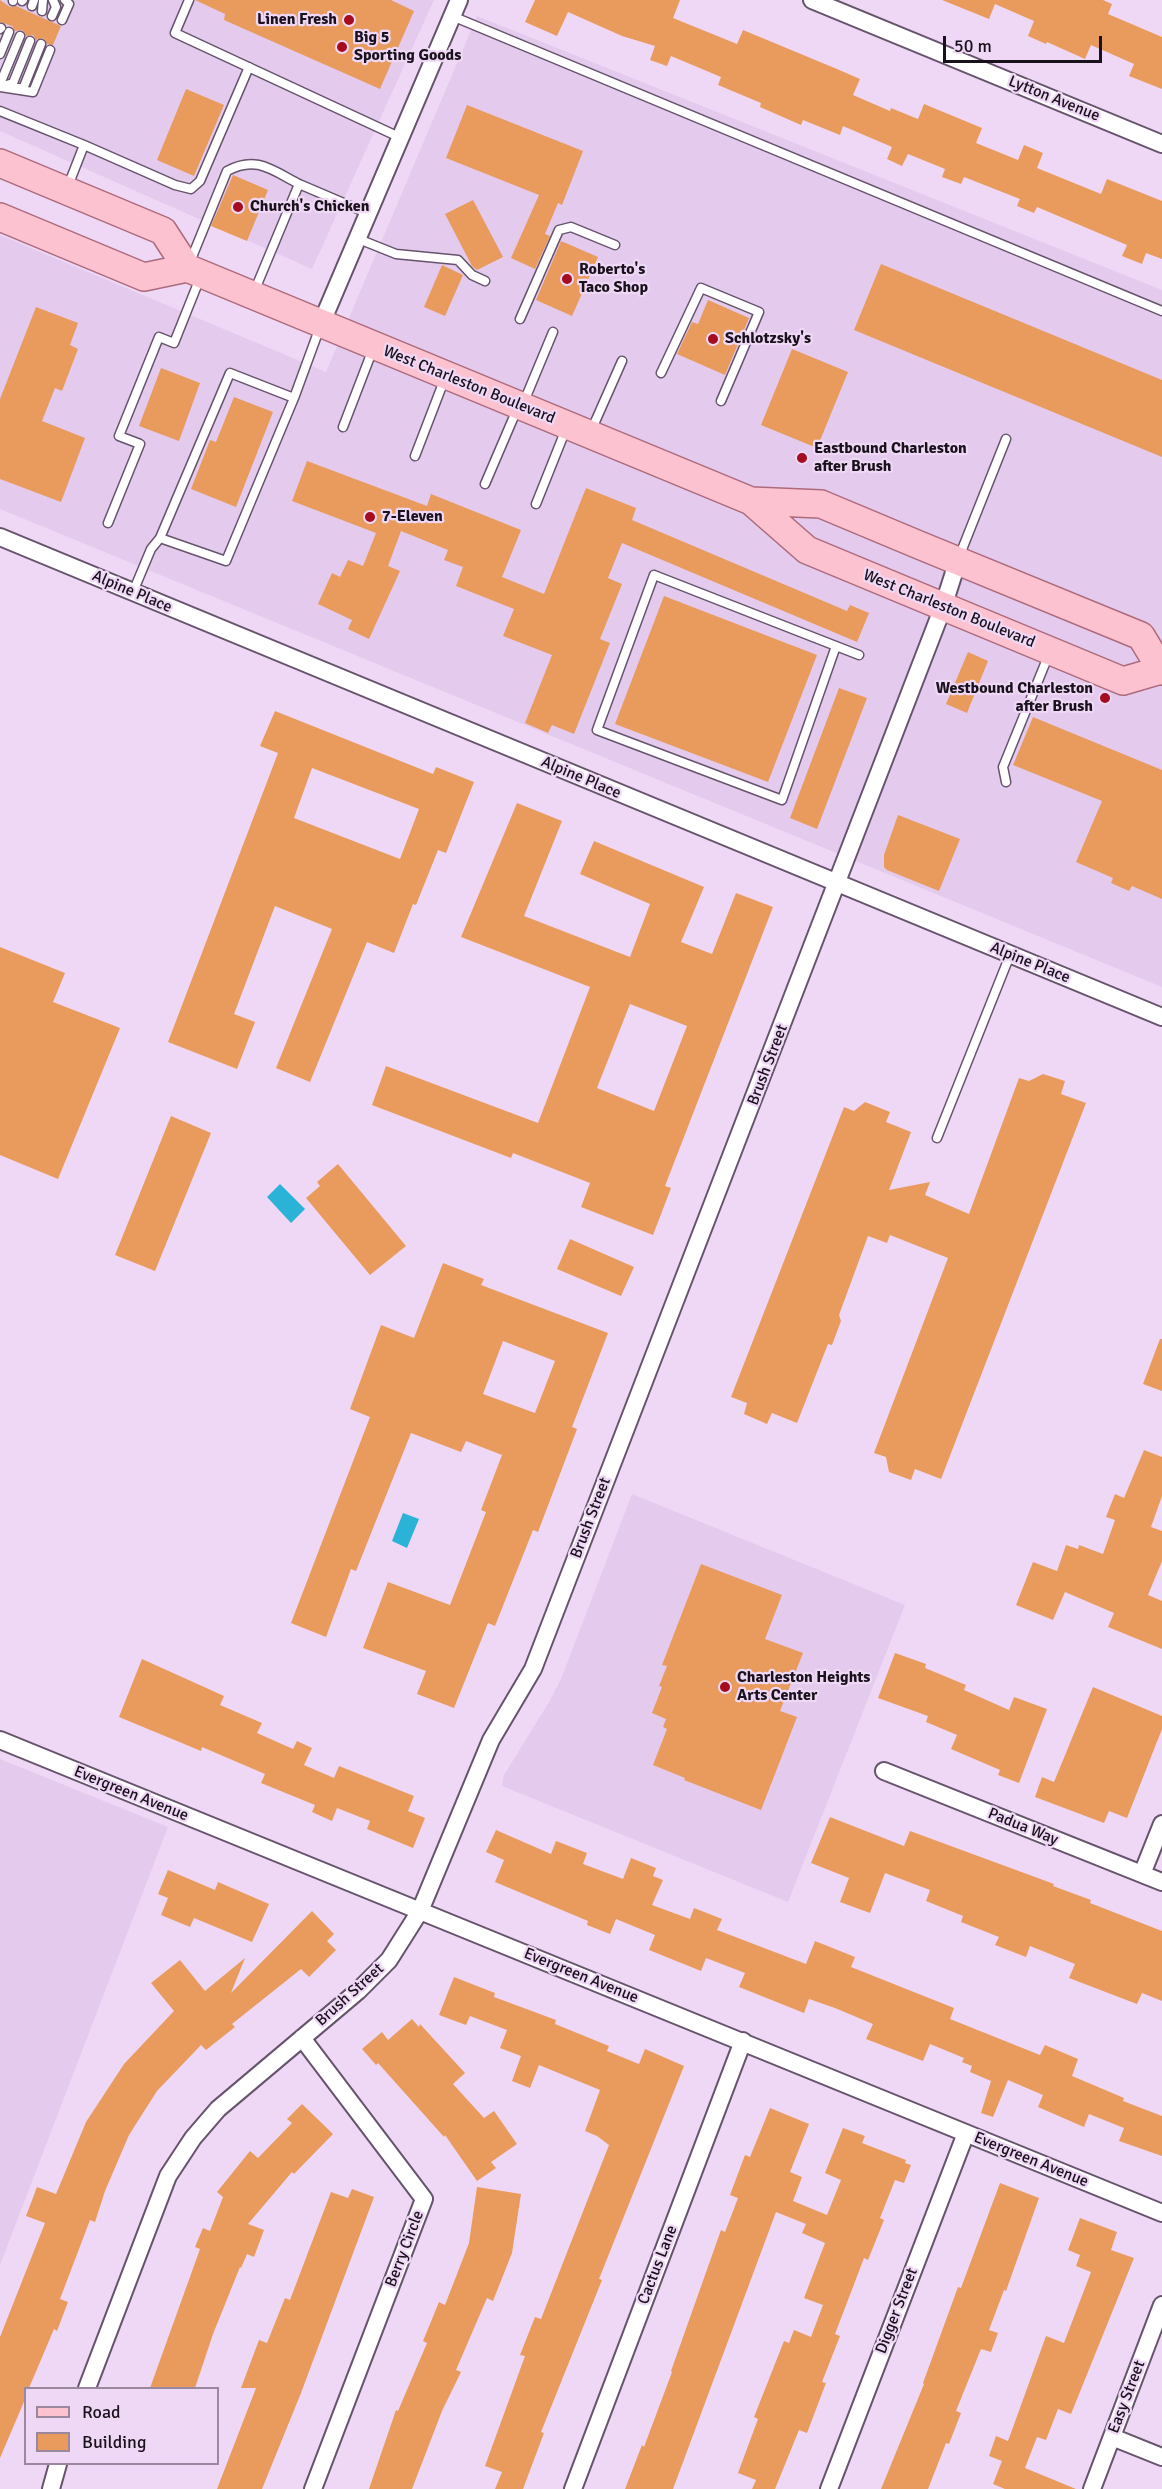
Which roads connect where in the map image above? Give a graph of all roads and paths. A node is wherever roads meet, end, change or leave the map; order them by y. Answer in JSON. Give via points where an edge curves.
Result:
{"nodes":[{"id":1,"x":43,"y":0,"type":"edge"},
{"id":2,"x":54,"y":0,"type":"edge"},
{"id":3,"x":65,"y":0,"type":"edge"},
{"id":4,"x":189,"y":0,"type":"edge"},
{"id":5,"x":459,"y":0,"type":"edge"},
{"id":6,"x":812,"y":0,"type":"edge"},
{"id":7,"x":42,"y":11,"type":"dead end"},
{"id":8,"x":52,"y":16,"type":"dead end"},
{"id":9,"x":451,"y":16,"type":"junction"},
{"id":10,"x":62,"y":20,"type":"dead end"},
{"id":11,"x":3,"y":30,"type":"edge"},
{"id":12,"x":20,"y":36,"type":"dead end"},
{"id":13,"x":30,"y":41,"type":"dead end"},
{"id":14,"x":41,"y":44,"type":"dead end"},
{"id":15,"x":50,"y":50,"type":"dead end"},
{"id":16,"x":0,"y":54,"type":"edge"},
{"id":17,"x":249,"y":67,"type":"junction"},
{"id":18,"x":0,"y":86,"type":"edge"},
{"id":19,"x":0,"y":111,"type":"edge"},
{"id":20,"x":399,"y":137,"type":"junction"},
{"id":21,"x":1162,"y":144,"type":"edge"},
{"id":22,"x":84,"y":145,"type":"junction"},
{"id":23,"x":0,"y":163,"type":"edge"},
{"id":24,"x":298,"y":184,"type":"junction"},
{"id":25,"x":67,"y":190,"type":"junction"},
{"id":26,"x":367,"y":213,"type":"junction"},
{"id":27,"x":3,"y":222,"type":"edge"},
{"id":28,"x":356,"y":238,"type":"junction"},
{"id":29,"x":615,"y":245,"type":"dead end"},
{"id":30,"x":194,"y":272,"type":"junction"},
{"id":31,"x":485,"y":281,"type":"dead end"},
{"id":32,"x":253,"y":296,"type":"junction"},
{"id":33,"x":1162,"y":310,"type":"edge"},
{"id":34,"x":520,"y":319,"type":"dead end"},
{"id":35,"x":321,"y":324,"type":"junction"},
{"id":36,"x":553,"y":332,"type":"dead end"},
{"id":37,"x":375,"y":346,"type":"junction"},
{"id":38,"x":622,"y":361,"type":"dead end"},
{"id":39,"x":661,"y":374,"type":"dead end"},
{"id":40,"x":447,"y":375,"type":"junction"},
{"id":41,"x":294,"y":398,"type":"junction"},
{"id":42,"x":721,"y":400,"type":"dead end"},
{"id":43,"x":520,"y":406,"type":"junction"},
{"id":44,"x":343,"y":427,"type":"dead end"},
{"id":45,"x":579,"y":430,"type":"junction"},
{"id":46,"x":1006,"y":439,"type":"dead end"},
{"id":47,"x":415,"y":456,"type":"dead end"},
{"id":48,"x":485,"y":484,"type":"dead end"},
{"id":49,"x":751,"y":501,"type":"junction"},
{"id":50,"x":536,"y":504,"type":"dead end"},
{"id":51,"x":108,"y":523,"type":"dead end"},
{"id":52,"x":0,"y":537,"type":"edge"},
{"id":53,"x":160,"y":538,"type":"junction"},
{"id":54,"x":958,"y":561,"type":"junction"},
{"id":55,"x":133,"y":592,"type":"junction"},
{"id":56,"x":943,"y":607,"type":"junction"},
{"id":57,"x":836,"y":646,"type":"junction"},
{"id":58,"x":1051,"y":651,"type":"junction"},
{"id":59,"x":859,"y":655,"type":"dead end"},
{"id":60,"x":1161,"y":670,"type":"edge"},
{"id":61,"x":1006,"y":782,"type":"dead end"},
{"id":62,"x":837,"y":884,"type":"junction"},
{"id":63,"x":1010,"y":955,"type":"junction"},
{"id":64,"x":1162,"y":1017,"type":"edge"},
{"id":65,"x":937,"y":1138,"type":"dead end"},
{"id":66,"x":0,"y":1740,"type":"edge"},
{"id":67,"x":884,"y":1772,"type":"dead end"},
{"id":68,"x":1162,"y":1824,"type":"edge"},
{"id":69,"x":1142,"y":1874,"type":"junction"},
{"id":70,"x":1162,"y":1882,"type":"edge"},
{"id":71,"x":420,"y":1911,"type":"junction"},
{"id":72,"x":302,"y":2037,"type":"junction"},
{"id":73,"x":743,"y":2041,"type":"junction"},
{"id":74,"x":966,"y":2133,"type":"junction"},
{"id":75,"x":1162,"y":2212,"type":"edge"},
{"id":76,"x":1162,"y":2306,"type":"edge"},
{"id":77,"x":87,"y":2387,"type":"edge"},
{"id":78,"x":1112,"y":2437,"type":"junction"},
{"id":79,"x":1162,"y":2457,"type":"edge"},
{"id":80,"x":57,"y":2465,"type":"edge"},
{"id":81,"x":51,"y":2489,"type":"edge"},
{"id":82,"x":313,"y":2489,"type":"edge"},
{"id":83,"x":573,"y":2489,"type":"edge"},
{"id":84,"x":829,"y":2489,"type":"edge"},
{"id":85,"x":1092,"y":2489,"type":"edge"}],
"edges":[{"from":1,"to":7,"type":"lane"},
{"from":2,"to":8,"type":"lane"},
{"from":3,"to":10,"type":"lane","via":[[69,4]]},
{"from":4,"to":17,"type":"lane","via":[[176,33]]},
{"from":5,"to":9,"type":"street"},
{"from":6,"to":21,"type":"street","name":"Lytton Avenue"},
{"from":9,"to":20,"type":"street"},
{"from":9,"to":33,"type":"lane"},
{"from":11,"to":16,"type":"lane"},
{"from":12,"to":18,"type":"lane"},
{"from":13,"to":18,"type":"lane","via":[[13,83]]},
{"from":14,"to":18,"type":"lane","via":[[23,89]]},
{"from":15,"to":18,"type":"lane","via":[[33,92]]},
{"from":17,"to":20,"type":"lane"},
{"from":17,"to":22,"type":"lane","via":[[200,181],[191,189],[175,186]]},
{"from":19,"to":22,"type":"lane"},
{"from":20,"to":26,"type":"street"},
{"from":22,"to":25,"type":"lane"},
{"from":23,"to":25,"type":"main road"},
{"from":24,"to":26,"type":"lane"},
{"from":24,"to":30,"type":"lane","via":[[260,164],[240,164],[227,171]]},
{"from":24,"to":32,"type":"lane"},
{"from":25,"to":30,"type":"main road","via":[[163,231]]},
{"from":26,"to":28,"type":"street"},
{"from":27,"to":30,"type":"main road","via":[[144,277]]},
{"from":28,"to":31,"type":"lane","via":[[396,254],[458,260],[472,275]]},
{"from":28,"to":35,"type":"street"},
{"from":29,"to":34,"type":"lane","via":[[571,227],[559,230]]},
{"from":30,"to":32,"type":"main road","name":"West Charleston Boulevard"},
{"from":30,"to":51,"type":"lane","via":[[174,343],[159,337],[119,436],[140,444]]},
{"from":32,"to":35,"type":"main road","name":"West Charleston Boulevard"},
{"from":35,"to":37,"type":"main road","name":"West Charleston Boulevard"},
{"from":35,"to":41,"type":"lane"},
{"from":36,"to":43,"type":"lane"},
{"from":37,"to":40,"type":"main road","name":"West Charleston Boulevard"},
{"from":37,"to":44,"type":"lane"},
{"from":38,"to":45,"type":"lane"},
{"from":39,"to":42,"type":"lane","via":[[701,288],[759,312]]},
{"from":40,"to":43,"type":"main road","name":"West Charleston Boulevard"},
{"from":40,"to":47,"type":"lane"},
{"from":41,"to":53,"type":"lane","via":[[226,561]]},
{"from":41,"to":53,"type":"lane","via":[[230,373]]},
{"from":43,"to":45,"type":"main road","name":"West Charleston Boulevard"},
{"from":43,"to":48,"type":"lane"},
{"from":45,"to":49,"type":"main road","name":"West Charleston Boulevard"},
{"from":45,"to":50,"type":"lane"},
{"from":46,"to":54,"type":"lane"},
{"from":49,"to":54,"type":"main road","name":"West Charleston Boulevard","via":[[821,504]]},
{"from":49,"to":56,"type":"main road","name":"West Charleston Boulevard","via":[[807,550]]},
{"from":52,"to":55,"type":"street","name":"Alpine Place"},
{"from":53,"to":55,"type":"lane","via":[[151,549]]},
{"from":54,"to":56,"type":"street","name":"Brush Street"},
{"from":54,"to":60,"type":"main road","name":"West Charleston Boulevard","via":[[1141,636]]},
{"from":55,"to":62,"type":"street","name":"Alpine Place"},
{"from":56,"to":58,"type":"main road","name":"West Charleston Boulevard"},
{"from":56,"to":62,"type":"street","name":"Brush Street"},
{"from":57,"to":57,"type":"lane","via":[[654,575],[597,730],[782,800]]},
{"from":57,"to":59,"type":"lane"},
{"from":58,"to":60,"type":"main road","name":"West Charleston Boulevard","via":[[1123,681]]},
{"from":58,"to":61,"type":"lane","via":[[1003,767]]},
{"from":62,"to":63,"type":"street","name":"Alpine Place"},
{"from":62,"to":71,"type":"street","name":"Brush Street","via":[[533,1669],[491,1740]]},
{"from":63,"to":64,"type":"street","name":"Alpine Place"},
{"from":63,"to":65,"type":"lane"},
{"from":66,"to":71,"type":"street","name":"Evergreen Avenue"},
{"from":67,"to":69,"type":"street","name":"Padua Way"},
{"from":68,"to":69,"type":"street"},
{"from":69,"to":70,"type":"street","name":"Padua Way"},
{"from":71,"to":72,"type":"street","name":"Brush Street","via":[[389,1960]]},
{"from":71,"to":73,"type":"street","name":"Evergreen Avenue"},
{"from":72,"to":77,"type":"street","name":"Brush Street","via":[[218,2109],[168,2176]]},
{"from":72,"to":82,"type":"street","name":"Berry Circle","via":[[424,2199]]},
{"from":73,"to":74,"type":"street","name":"Evergreen Avenue"},
{"from":73,"to":83,"type":"street","name":"Cactus Lane"},
{"from":74,"to":75,"type":"street","name":"Evergreen Avenue"},
{"from":74,"to":84,"type":"street","name":"Digger Street"},
{"from":76,"to":78,"type":"street","name":"Easy Street"},
{"from":78,"to":79,"type":"street"},
{"from":78,"to":85,"type":"street","name":"Easy Street"},
{"from":80,"to":81,"type":"street"}]}
